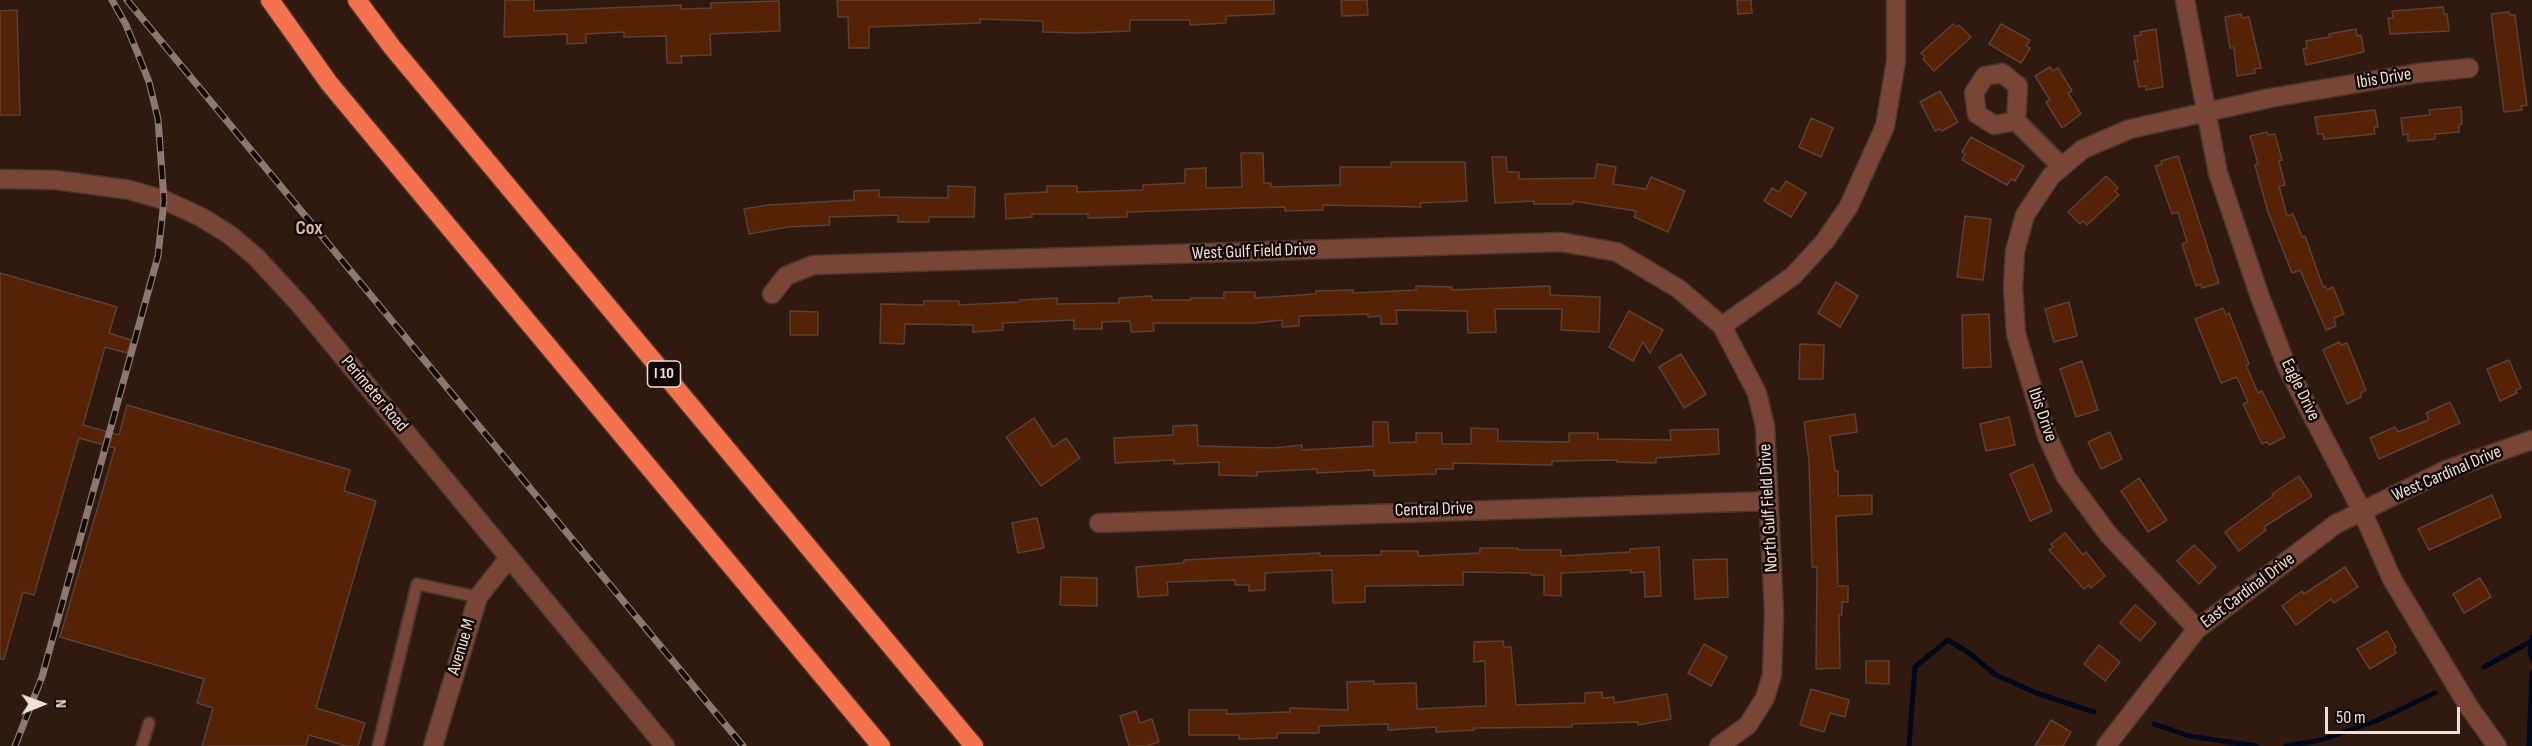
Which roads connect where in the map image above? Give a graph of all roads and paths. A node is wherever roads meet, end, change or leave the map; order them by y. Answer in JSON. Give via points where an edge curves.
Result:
{"nodes":[{"id":1,"x":270,"y":0,"type":"edge"},
{"id":2,"x":357,"y":0,"type":"edge"},
{"id":3,"x":1896,"y":0,"type":"edge"},
{"id":4,"x":2185,"y":0,"type":"edge"},
{"id":5,"x":2469,"y":68,"type":"dead end"},
{"id":6,"x":2205,"y":112,"type":"junction"},
{"id":7,"x":2016,"y":121,"type":"dead end"},
{"id":8,"x":2062,"y":167,"type":"junction"},
{"id":9,"x":0,"y":179,"type":"edge"},
{"id":10,"x":772,"y":294,"type":"dead end"},
{"id":11,"x":1722,"y":326,"type":"junction"},
{"id":12,"x":2532,"y":440,"type":"edge"},
{"id":13,"x":1769,"y":501,"type":"junction"},
{"id":14,"x":2362,"y":511,"type":"junction"},
{"id":15,"x":1099,"y":523,"type":"dead end"},
{"id":16,"x":509,"y":558,"type":"junction"},
{"id":17,"x":478,"y":597,"type":"junction"},
{"id":18,"x":2197,"y":629,"type":"junction"},
{"id":19,"x":149,"y":723,"type":"dead end"},
{"id":20,"x":142,"y":746,"type":"edge"},
{"id":21,"x":378,"y":746,"type":"edge"},
{"id":22,"x":433,"y":746,"type":"edge"},
{"id":23,"x":665,"y":746,"type":"edge"},
{"id":24,"x":881,"y":746,"type":"edge"},
{"id":25,"x":974,"y":746,"type":"edge"},
{"id":26,"x":1719,"y":746,"type":"edge"},
{"id":27,"x":2106,"y":746,"type":"edge"},
{"id":28,"x":2497,"y":746,"type":"edge"}],
"edges":[{"from":1,"to":24,"type":"highway","via":[[329,83]]},
{"from":2,"to":25,"type":"highway","number":"I 10"},
{"from":3,"to":11,"type":"street","via":[[1896,61],[1885,126],[1848,206],[1825,241],[1793,276]]},
{"from":4,"to":6,"type":"street","name":"Eagle Drive"},
{"from":5,"to":6,"type":"street","name":"Ibis Drive","via":[[2406,75]]},
{"from":6,"to":8,"type":"street","name":"Ibis Drive","via":[[2130,129],[2083,149]]},
{"from":6,"to":14,"type":"street","name":"Eagle Drive","via":[[2218,173],[2287,367]]},
{"from":7,"to":8,"type":"street"},
{"from":8,"to":18,"type":"street","name":"Ibis Drive","via":[[2051,176],[2025,215],[2015,251],[2016,334],[2047,436],[2066,477],[2108,534]]},
{"from":9,"to":16,"type":"street","name":"Perimeter Road","via":[[56,180],[130,190],[164,200],[230,235],[284,286]]},
{"from":10,"to":11,"type":"street","name":"West Gulf Field Drive","via":[[786,276],[813,266],[1561,242],[1617,252],[1679,289]]},
{"from":11,"to":13,"type":"street","name":"North Gulf Field Drive","via":[[1757,393],[1765,426]]},
{"from":12,"to":14,"type":"street","name":"West Cardinal Drive","via":[[2446,470]]},
{"from":13,"to":15,"type":"street","name":"Central Drive"},
{"from":13,"to":26,"type":"street","name":"North Gulf Field Drive","via":[[1774,613],[1772,675],[1765,698],[1748,725]]},
{"from":14,"to":18,"type":"street","name":"East Cardinal Drive","via":[[2336,525]]},
{"from":14,"to":28,"type":"street","name":"Eagle Drive","via":[[2392,579]]},
{"from":16,"to":17,"type":"street","name":"Avenue M"},
{"from":16,"to":23,"type":"street","name":"Perimeter Road"},
{"from":17,"to":21,"type":"lane","via":[[417,584]]},
{"from":17,"to":22,"type":"street","name":"Avenue M"},
{"from":18,"to":27,"type":"street","name":"East Cardinal Drive"},
{"from":19,"to":20,"type":"lane"}]}
